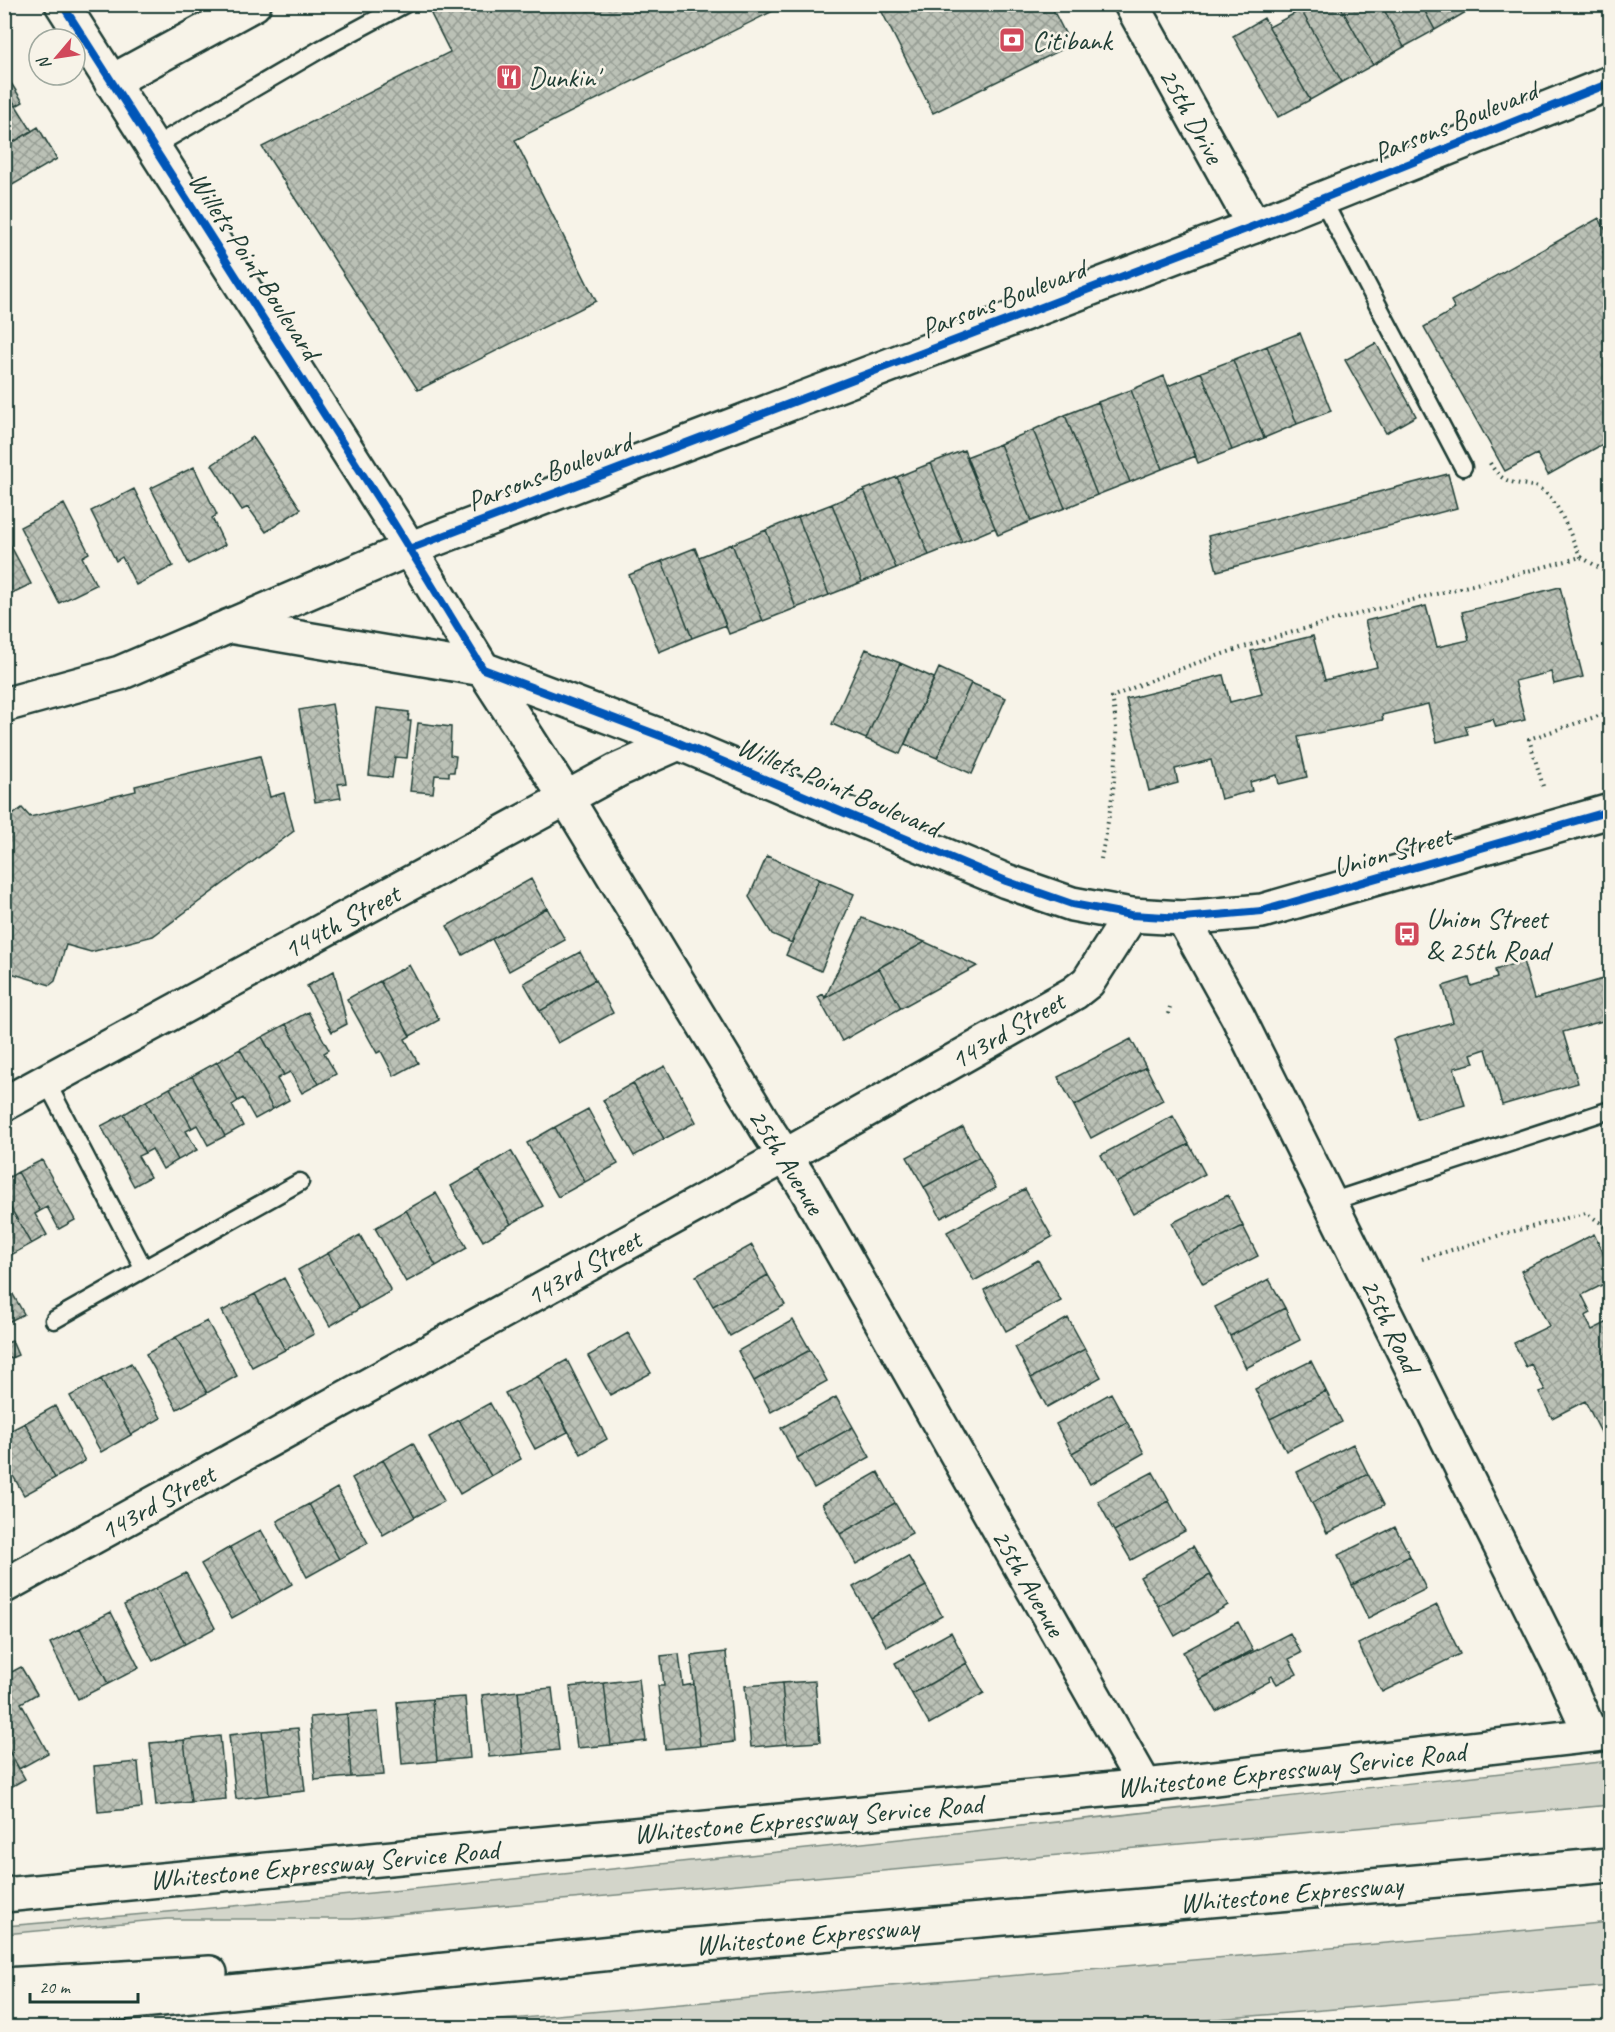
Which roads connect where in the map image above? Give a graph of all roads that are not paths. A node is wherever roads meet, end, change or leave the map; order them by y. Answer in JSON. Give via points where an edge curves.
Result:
{"nodes":[{"id":1,"x":62,"y":4,"type":"edge"},
{"id":2,"x":254,"y":4,"type":"edge"},
{"id":3,"x":405,"y":4,"type":"edge"},
{"id":4,"x":1131,"y":4,"type":"edge"},
{"id":5,"x":111,"y":82,"type":"junction"},
{"id":6,"x":1611,"y":83,"type":"edge"},
{"id":7,"x":153,"y":147,"type":"junction"},
{"id":8,"x":1322,"y":199,"type":"junction"},
{"id":9,"x":1254,"y":226,"type":"junction"},
{"id":10,"x":1463,"y":467,"type":"dead end"},
{"id":11,"x":409,"y":549,"type":"junction"},
{"id":12,"x":229,"y":626,"type":"junction"},
{"id":13,"x":483,"y":669,"type":"junction"},
{"id":14,"x":4,"y":705,"type":"edge"},
{"id":15,"x":679,"y":743,"type":"junction"},
{"id":16,"x":567,"y":799,"type":"junction"},
{"id":17,"x":1611,"y":812,"type":"edge"},
{"id":18,"x":1131,"y":915,"type":"junction"},
{"id":19,"x":1183,"y":918,"type":"junction"},
{"id":20,"x":46,"y":1081,"type":"junction"},
{"id":21,"x":4,"y":1104,"type":"edge"},
{"id":22,"x":1611,"y":1110,"type":"edge"},
{"id":23,"x":785,"y":1156,"type":"junction"},
{"id":24,"x":300,"y":1182,"type":"dead end"},
{"id":25,"x":1329,"y":1202,"type":"junction"},
{"id":26,"x":144,"y":1269,"type":"junction"},
{"id":27,"x":54,"y":1320,"type":"dead end"},
{"id":28,"x":4,"y":1586,"type":"edge"},
{"id":29,"x":1601,"y":1734,"type":"edge"},
{"id":30,"x":1145,"y":1786,"type":"junction"},
{"id":31,"x":1611,"y":1865,"type":"edge"},
{"id":32,"x":4,"y":1894,"type":"edge"},
{"id":33,"x":661,"y":1948,"type":"junction"},
{"id":34,"x":4,"y":1985,"type":"edge"},
{"id":35,"x":4,"y":2015,"type":"edge"}],
"edges":[{"from":1,"to":5,"type":"main road","name":"Willets Point Boulevard"},
{"from":2,"to":5,"type":"main road"},
{"from":3,"to":7,"type":"lane"},
{"from":4,"to":9,"type":"main road","name":"25th Drive"},
{"from":5,"to":7,"type":"main road","name":"Willets Point Boulevard"},
{"from":6,"to":8,"type":"main road","name":"Parsons Boulevard"},
{"from":7,"to":11,"type":"main road","name":"Willets Point Boulevard"},
{"from":8,"to":9,"type":"main road","name":"Parsons Boulevard"},
{"from":8,"to":10,"type":"lane"},
{"from":9,"to":11,"type":"main road","name":"Parsons Boulevard"},
{"from":11,"to":12,"type":"main road","name":"Parsons Boulevard"},
{"from":11,"to":13,"type":"main road","name":"25th Avenue"},
{"from":12,"to":13,"type":"main road","name":"Willets Point Boulevard"},
{"from":12,"to":14,"type":"main road","name":"Parsons Boulevard","via":[[120,673]]},
{"from":13,"to":15,"type":"main road","name":"Willets Point Boulevard"},
{"from":13,"to":16,"type":"main road","name":"25th Avenue"},
{"from":15,"to":16,"type":"main road","name":"144th Street","via":[[618,770]]},
{"from":15,"to":18,"type":"main road","name":"Willets Point Boulevard","via":[[1006,881],[1072,904]]},
{"from":16,"to":20,"type":"main road","name":"144th Street"},
{"from":16,"to":23,"type":"main road","name":"25th Avenue"},
{"from":17,"to":19,"type":"main road","name":"Union Street","via":[[1262,911]]},
{"from":18,"to":19,"type":"main road","name":"Willets Point Boulevard"},
{"from":18,"to":23,"type":"main road","name":"143rd Street","via":[[1088,982],[1074,993]]},
{"from":19,"to":25,"type":"main road","name":"25th Road","via":[[1225,990]]},
{"from":20,"to":21,"type":"main road","name":"144th Street"},
{"from":20,"to":26,"type":"lane"},
{"from":22,"to":25,"type":"lane"},
{"from":23,"to":28,"type":"main road","name":"143rd Street"},
{"from":23,"to":30,"type":"main road","name":"25th Avenue"},
{"from":24,"to":26,"type":"lane"},
{"from":25,"to":29,"type":"main road","name":"25th Road","via":[[1560,1666]]},
{"from":26,"to":27,"type":"lane"},
{"from":29,"to":30,"type":"main road","name":"Whitestone Expressway Service Road"},
{"from":30,"to":32,"type":"main road","name":"Whitestone Expressway Service Road"},
{"from":31,"to":33,"type":"main road","name":"Whitestone Expressway"},
{"from":33,"to":34,"type":"main road"},
{"from":33,"to":35,"type":"main road","name":"Whitestone Expressway"}]}
